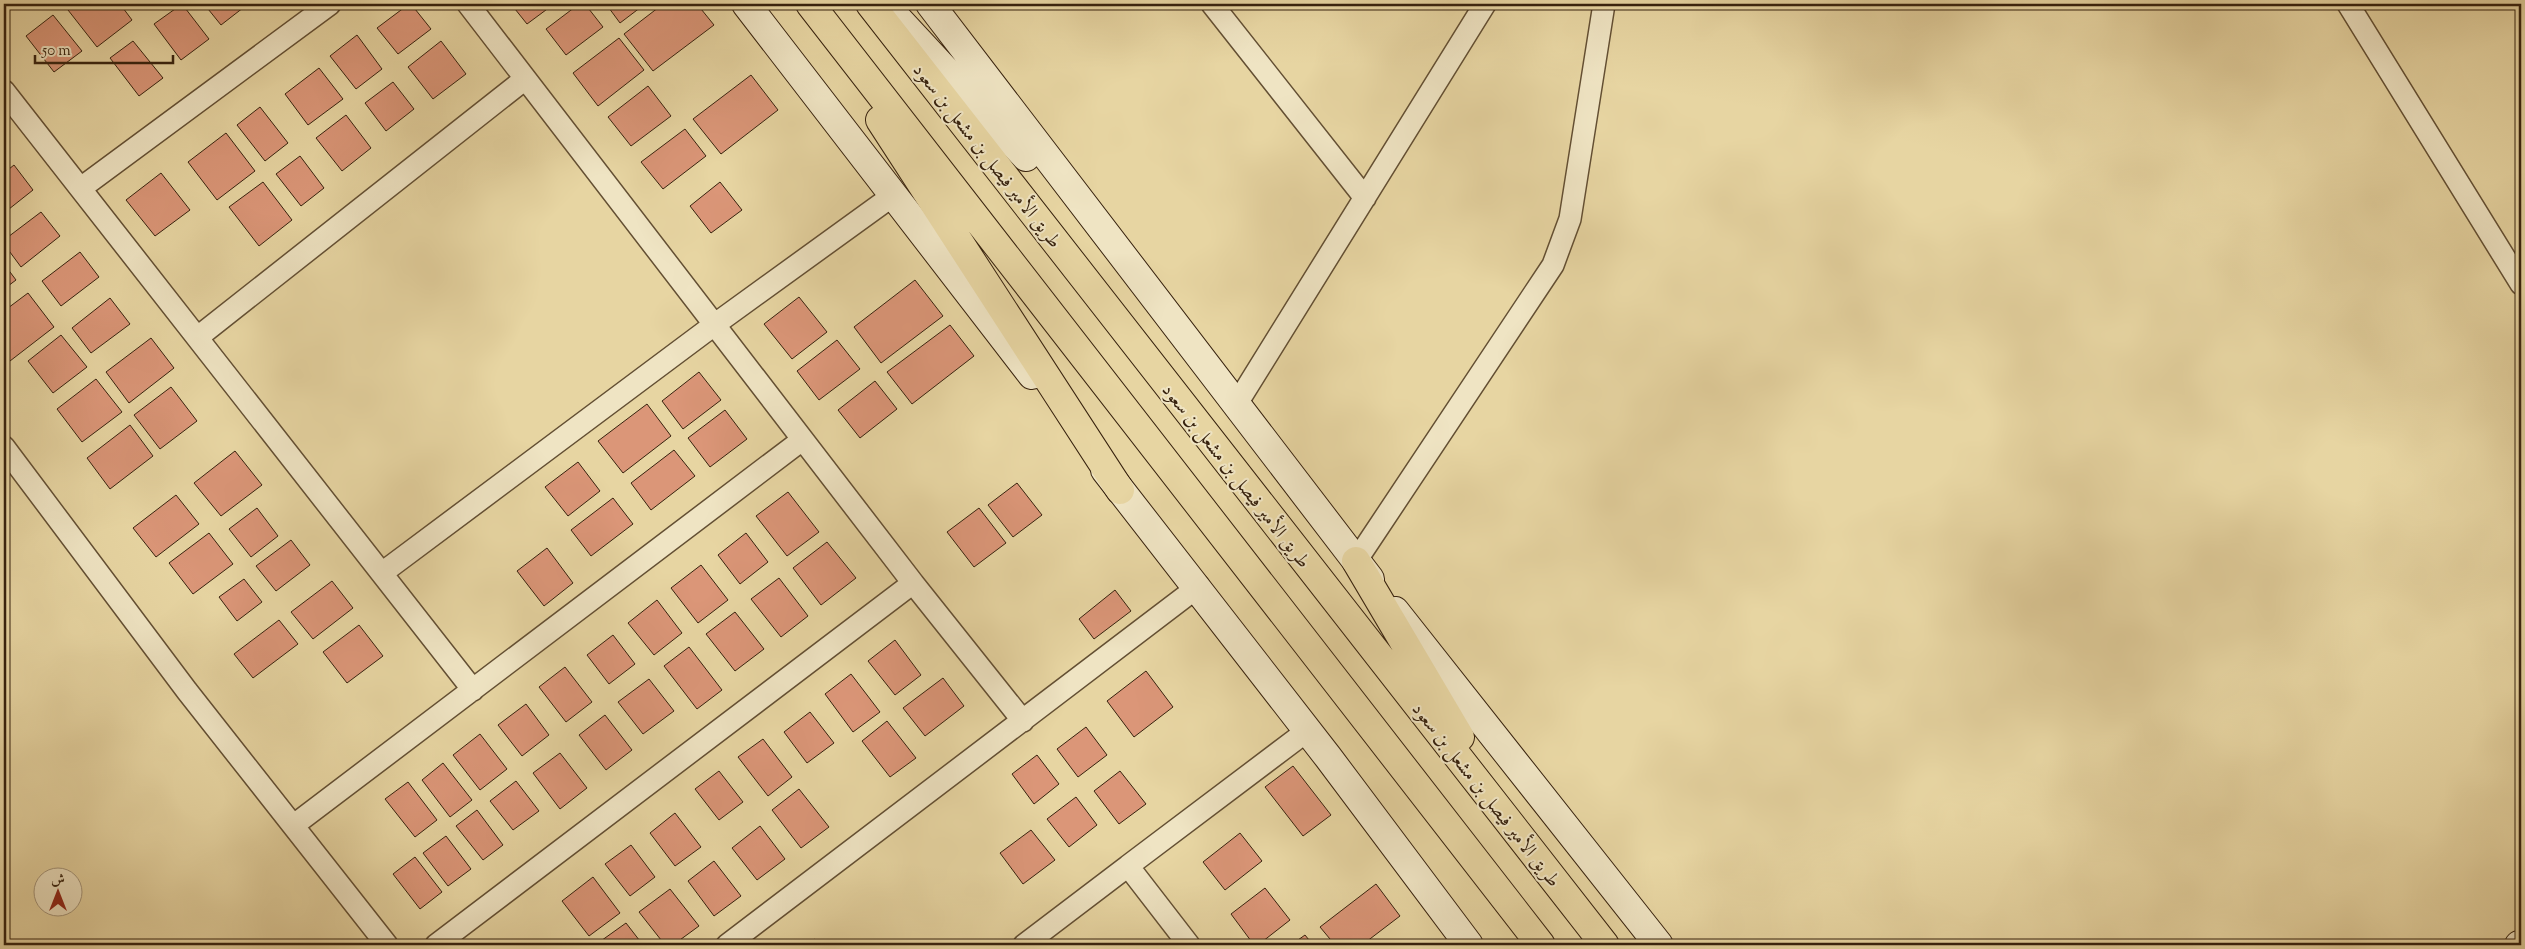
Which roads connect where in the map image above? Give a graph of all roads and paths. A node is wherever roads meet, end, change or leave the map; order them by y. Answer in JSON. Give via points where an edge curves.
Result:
{"nodes":[{"id":1,"x":330,"y":4,"type":"edge"},
{"id":2,"x":468,"y":4,"type":"edge"},
{"id":3,"x":746,"y":4,"type":"edge"},
{"id":4,"x":804,"y":4,"type":"edge"},
{"id":5,"x":810,"y":4,"type":"edge"},
{"id":6,"x":870,"y":4,"type":"edge"},
{"id":7,"x":884,"y":4,"type":"edge"},
{"id":8,"x":930,"y":4,"type":"edge"},
{"id":9,"x":1212,"y":4,"type":"edge"},
{"id":10,"x":1485,"y":4,"type":"edge"},
{"id":11,"x":1604,"y":4,"type":"edge"},
{"id":12,"x":2348,"y":4,"type":"edge"},
{"id":13,"x":1232,"y":12,"type":"edge"},
{"id":14,"x":525,"y":79,"type":"junction"},
{"id":15,"x":4,"y":91,"type":"edge"},
{"id":16,"x":81,"y":188,"type":"junction"},
{"id":17,"x":894,"y":194,"type":"junction"},
{"id":18,"x":1366,"y":198,"type":"junction"},
{"id":19,"x":1131,"y":269,"type":"junction"},
{"id":20,"x":2521,"y":284,"type":"edge"},
{"id":21,"x":714,"y":324,"type":"junction"},
{"id":22,"x":198,"y":337,"type":"junction"},
{"id":23,"x":1236,"y":405,"type":"junction"},
{"id":24,"x":802,"y":440,"type":"junction"},
{"id":25,"x":4,"y":447,"type":"edge"},
{"id":26,"x":1120,"y":490,"type":"junction"},
{"id":27,"x":1356,"y":561,"type":"junction"},
{"id":28,"x":382,"y":573,"type":"junction"},
{"id":29,"x":913,"y":584,"type":"junction"},
{"id":30,"x":1198,"y":587,"type":"junction"},
{"id":31,"x":472,"y":690,"type":"junction"},
{"id":32,"x":1023,"y":721,"type":"junction"},
{"id":33,"x":1307,"y":731,"type":"junction"},
{"id":34,"x":294,"y":825,"type":"junction"},
{"id":35,"x":1517,"y":833,"type":"junction"},
{"id":36,"x":1128,"y":866,"type":"junction"},
{"id":37,"x":387,"y":945,"type":"edge"},
{"id":38,"x":436,"y":945,"type":"edge"},
{"id":39,"x":727,"y":945,"type":"edge"},
{"id":40,"x":1024,"y":945,"type":"edge"},
{"id":41,"x":1189,"y":945,"type":"edge"},
{"id":42,"x":1469,"y":945,"type":"edge"},
{"id":43,"x":1541,"y":945,"type":"edge"},
{"id":44,"x":1605,"y":945,"type":"edge"},
{"id":45,"x":1659,"y":945,"type":"edge"}],
"edges":[{"from":1,"to":16,"type":"street"},
{"from":2,"to":14,"type":"street"},
{"from":3,"to":17,"type":"main road"},
{"from":4,"to":26,"type":"main road"},
{"from":5,"to":43,"type":"main road"},
{"from":6,"to":35,"type":"main road","name":"طريق الأمير فيصل بن مشعل بن سعود"},
{"from":7,"to":19,"type":"main road"},
{"from":8,"to":19,"type":"main road"},
{"from":9,"to":13,"type":"street"},
{"from":10,"to":18,"type":"street"},
{"from":11,"to":27,"type":"street","via":[[1570,219],[1553,265]]},
{"from":12,"to":20,"type":"street"},
{"from":13,"to":18,"type":"street"},
{"from":14,"to":21,"type":"street"},
{"from":14,"to":22,"type":"street"},
{"from":15,"to":16,"type":"street"},
{"from":16,"to":22,"type":"street"},
{"from":17,"to":21,"type":"street"},
{"from":17,"to":26,"type":"main road"},
{"from":18,"to":23,"type":"street"},
{"from":19,"to":23,"type":"main road"},
{"from":21,"to":24,"type":"street"},
{"from":21,"to":28,"type":"street"},
{"from":22,"to":28,"type":"street"},
{"from":23,"to":27,"type":"main road"},
{"from":24,"to":29,"type":"street"},
{"from":24,"to":31,"type":"street"},
{"from":25,"to":34,"type":"street","via":[[187,690]]},
{"from":26,"to":30,"type":"main road"},
{"from":27,"to":35,"type":"main road"},
{"from":27,"to":45,"type":"main road"},
{"from":28,"to":31,"type":"street"},
{"from":29,"to":32,"type":"street"},
{"from":29,"to":38,"type":"street"},
{"from":30,"to":32,"type":"street"},
{"from":30,"to":33,"type":"main road"},
{"from":31,"to":34,"type":"street"},
{"from":32,"to":39,"type":"street"},
{"from":33,"to":36,"type":"street"},
{"from":33,"to":42,"type":"main road"},
{"from":34,"to":37,"type":"street"},
{"from":35,"to":44,"type":"main road","name":"طريق الأمير فيصل بن مشعل بن سعود"},
{"from":36,"to":40,"type":"street"},
{"from":36,"to":41,"type":"street"}]}
